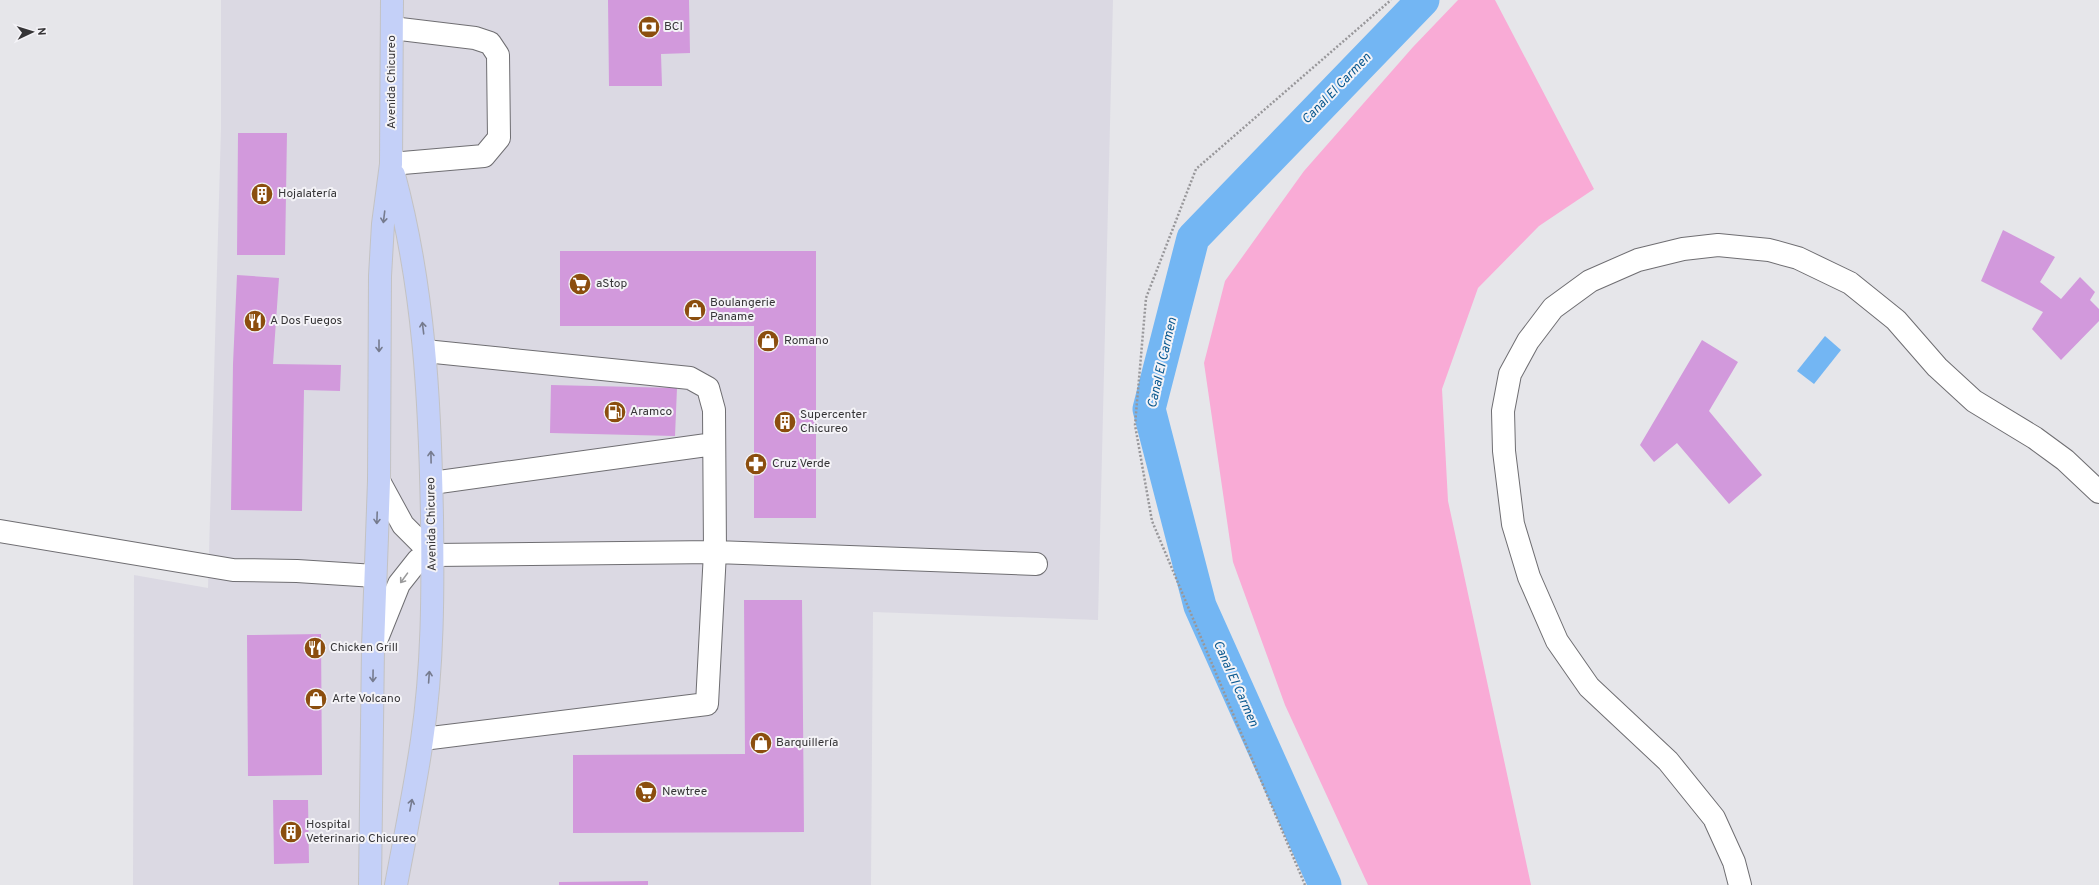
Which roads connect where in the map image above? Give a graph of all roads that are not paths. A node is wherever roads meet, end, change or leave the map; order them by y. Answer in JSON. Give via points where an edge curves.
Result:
{"nodes":[{"id":1,"x":392,"y":0,"type":"edge"},
{"id":2,"x":392,"y":28,"type":"junction"},
{"id":3,"x":391,"y":164,"type":"junction"},
{"id":4,"x":425,"y":351,"type":"junction"},
{"id":5,"x":714,"y":444,"type":"junction"},
{"id":6,"x":379,"y":481,"type":"junction"},
{"id":7,"x":432,"y":483,"type":"junction"},
{"id":8,"x":2099,"y":492,"type":"edge"},
{"id":9,"x":0,"y":531,"type":"edge"},
{"id":10,"x":715,"y":552,"type":"junction"},
{"id":11,"x":433,"y":555,"type":"junction"},
{"id":12,"x":1036,"y":564,"type":"dead end"},
{"id":13,"x":375,"y":576,"type":"junction"},
{"id":14,"x":373,"y":647,"type":"junction"},
{"id":15,"x":422,"y":739,"type":"junction"},
{"id":16,"x":370,"y":885,"type":"edge"},
{"id":17,"x":396,"y":885,"type":"edge"},
{"id":18,"x":1740,"y":885,"type":"edge"}],
"edges":[{"from":1,"to":2,"type":"main road","name":"Avenida Chicureo"},
{"from":2,"to":3,"type":"main road","name":"Avenida Chicureo"},
{"from":2,"to":3,"type":"street","via":[[490,42],[498,55],[499,138],[484,156]]},
{"from":4,"to":3,"type":"main road","name":"Avenida Chicureo","one_way":true,"via":[[414,267]]},
{"from":3,"to":6,"type":"main road","name":"Avenida Chicureo","one_way":true,"via":[[383,224],[380,276]]},
{"from":4,"to":5,"type":"street","via":[[690,378],[708,388],[714,410]]},
{"from":7,"to":4,"type":"main road","name":"Avenida Chicureo","one_way":true},
{"from":5,"to":7,"type":"street"},
{"from":5,"to":10,"type":"street"},
{"from":6,"to":11,"type":"street","via":[[403,525]]},
{"from":6,"to":13,"type":"main road","name":"Avenida Chicureo","one_way":true},
{"from":7,"to":11,"type":"main road","name":"Avenida Chicureo"},
{"from":8,"to":18,"type":"street","via":[[2065,460],[1974,401],[1937,367],[1896,320],[1850,282],[1798,258],[1769,250],[1718,245],[1683,249],[1638,260],[1590,281],[1553,308],[1528,341],[1510,374],[1503,411],[1504,451],[1513,524],[1529,577],[1557,641],[1589,687],[1668,761],[1714,818],[1734,862]]},
{"from":9,"to":13,"type":"street","via":[[233,570]]},
{"from":10,"to":11,"type":"street"},
{"from":10,"to":12,"type":"street"},
{"from":10,"to":15,"type":"street","via":[[707,704]]},
{"from":11,"to":14,"type":"street","one_way":true,"via":[[418,560],[399,584]]},
{"from":15,"to":11,"type":"main road","name":"Avenida Chicureo","one_way":true,"via":[[432,627]]},
{"from":13,"to":14,"type":"main road","name":"Avenida Chicureo"},
{"from":14,"to":16,"type":"main road","name":"Avenida Chicureo","one_way":true},
{"from":17,"to":15,"type":"main road","name":"Avenida Chicureo","one_way":true}]}
